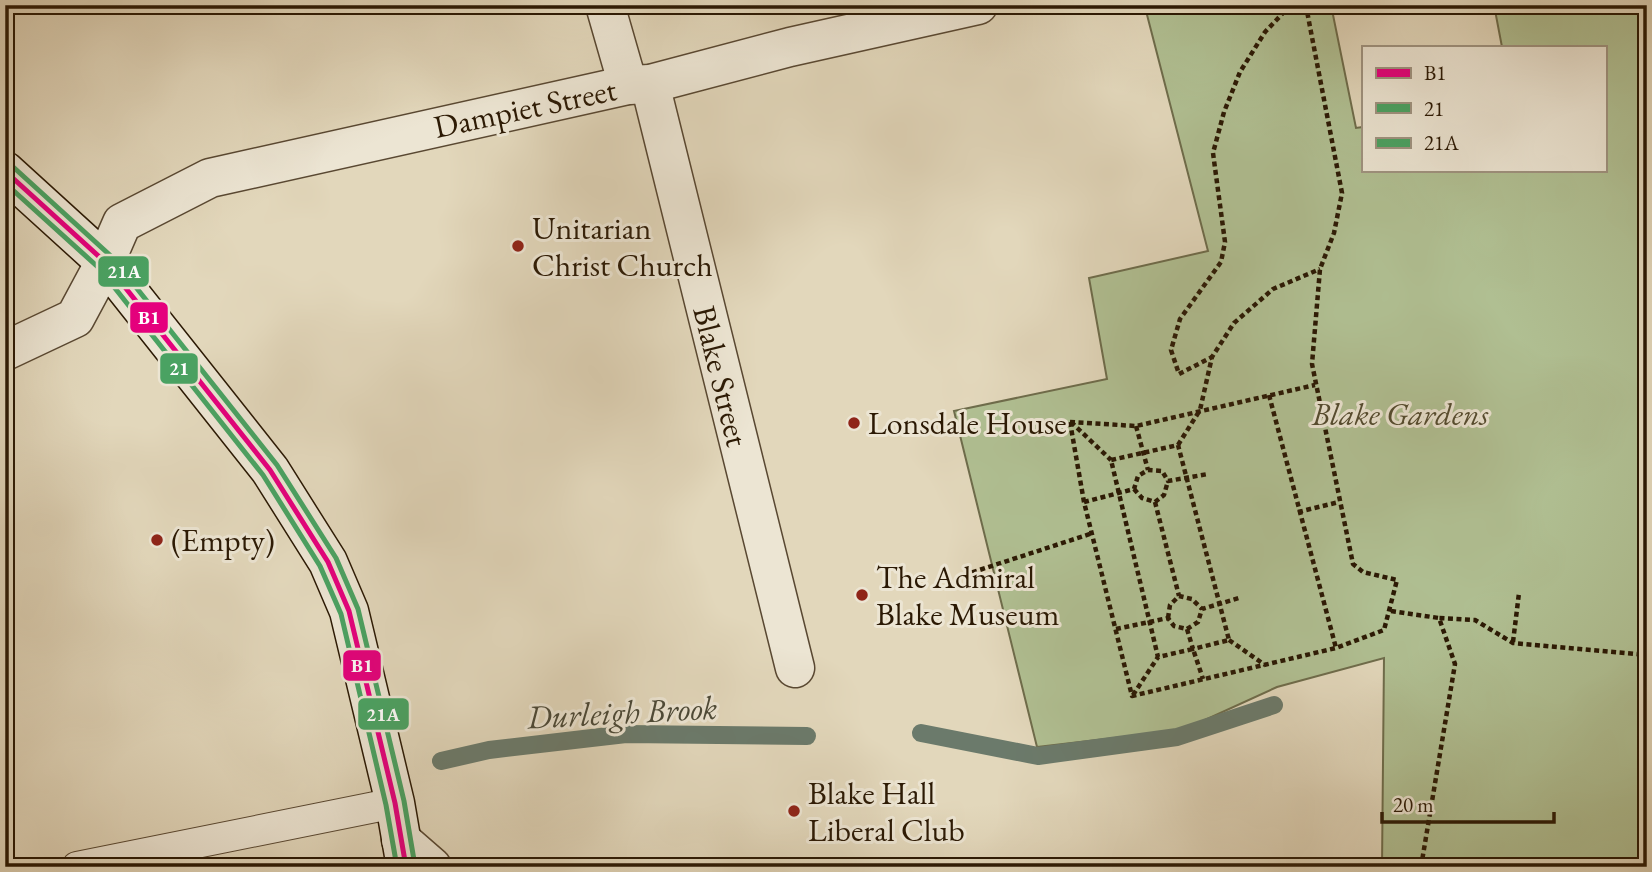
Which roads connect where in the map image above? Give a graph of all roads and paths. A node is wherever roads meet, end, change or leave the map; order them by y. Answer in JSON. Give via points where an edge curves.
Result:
{"nodes":[{"id":1,"x":605,"y":5,"type":"edge"},
{"id":2,"x":978,"y":5,"type":"edge"},
{"id":3,"x":639,"y":84,"type":"junction"},
{"id":4,"x":5,"y":171,"type":"edge"},
{"id":5,"x":105,"y":262,"type":"junction"},
{"id":6,"x":1320,"y":270,"type":"junction"},
{"id":7,"x":5,"y":351,"type":"edge"},
{"id":8,"x":1212,"y":357,"type":"junction"},
{"id":9,"x":1315,"y":385,"type":"junction"},
{"id":10,"x":1269,"y":395,"type":"junction"},
{"id":11,"x":1200,"y":410,"type":"junction"},
{"id":12,"x":1070,"y":422,"type":"junction"},
{"id":13,"x":1136,"y":426,"type":"junction"},
{"id":14,"x":1178,"y":445,"type":"junction"},
{"id":15,"x":1143,"y":452,"type":"junction"},
{"id":16,"x":1111,"y":460,"type":"junction"},
{"id":17,"x":1149,"y":470,"type":"junction"},
{"id":18,"x":1208,"y":474,"type":"dead end"},
{"id":19,"x":1185,"y":478,"type":"junction"},
{"id":20,"x":1168,"y":481,"type":"junction"},
{"id":21,"x":1135,"y":489,"type":"junction"},
{"id":22,"x":1117,"y":494,"type":"junction"},
{"id":23,"x":1084,"y":502,"type":"junction"},
{"id":24,"x":1155,"y":502,"type":"junction"},
{"id":25,"x":1339,"y":502,"type":"junction"},
{"id":26,"x":1298,"y":512,"type":"junction"},
{"id":27,"x":1093,"y":533,"type":"junction"},
{"id":28,"x":964,"y":575,"type":"dead end"},
{"id":29,"x":1519,"y":593,"type":"dead end"},
{"id":30,"x":1179,"y":596,"type":"junction"},
{"id":31,"x":1238,"y":598,"type":"dead end"},
{"id":32,"x":1218,"y":605,"type":"junction"},
{"id":33,"x":1202,"y":609,"type":"junction"},
{"id":34,"x":1391,"y":611,"type":"junction"},
{"id":35,"x":1168,"y":618,"type":"junction"},
{"id":36,"x":1439,"y":618,"type":"junction"},
{"id":37,"x":1149,"y":622,"type":"junction"},
{"id":38,"x":1115,"y":629,"type":"junction"},
{"id":39,"x":1187,"y":629,"type":"junction"},
{"id":40,"x":1229,"y":640,"type":"junction"},
{"id":41,"x":1513,"y":643,"type":"junction"},
{"id":42,"x":1336,"y":648,"type":"junction"},
{"id":43,"x":1193,"y":649,"type":"junction"},
{"id":44,"x":1647,"y":655,"type":"edge"},
{"id":45,"x":1158,"y":657,"type":"junction"},
{"id":46,"x":1266,"y":666,"type":"junction"},
{"id":47,"x":795,"y":668,"type":"dead end"},
{"id":48,"x":1203,"y":679,"type":"junction"},
{"id":49,"x":1132,"y":696,"type":"junction"},
{"id":50,"x":401,"y":837,"type":"edge"},
{"id":51,"x":77,"y":867,"type":"edge"},
{"id":52,"x":432,"y":867,"type":"edge"},
{"id":53,"x":1421,"y":867,"type":"edge"}],
"edges":[{"from":1,"to":3,"type":"street","name":"Blake Street"},
{"from":2,"to":3,"type":"street","name":"Dampiet Street"},
{"from":3,"to":5,"type":"street","name":"Dampiet Street","via":[[209,178],[122,223]]},
{"from":3,"to":47,"type":"street","name":"Blake Street"},
{"from":4,"to":5,"type":"street"},
{"from":5,"to":7,"type":"street","name":"Dampiet Street","via":[[75,318]]},
{"from":5,"to":50,"type":"street","via":[[270,470],[328,562],[349,611]]},
{"from":6,"to":8,"type":"path","via":[[1273,289],[1234,323]]},
{"from":6,"to":8,"type":"path","via":[[1335,233],[1342,193],[1306,6],[1285,11],[1265,32],[1240,72],[1213,153],[1225,242],[1221,262],[1180,319],[1171,350],[1179,374]]},
{"from":6,"to":9,"type":"path","via":[[1312,364]]},
{"from":8,"to":11,"type":"path"},
{"from":9,"to":10,"type":"path"},
{"from":9,"to":25,"type":"path"},
{"from":10,"to":11,"type":"path"},
{"from":10,"to":26,"type":"path"},
{"from":11,"to":13,"type":"path"},
{"from":11,"to":14,"type":"path"},
{"from":12,"to":13,"type":"path"},
{"from":12,"to":16,"type":"path"},
{"from":12,"to":23,"type":"path"},
{"from":13,"to":15,"type":"path"},
{"from":14,"to":15,"type":"path"},
{"from":14,"to":19,"type":"path"},
{"from":15,"to":16,"type":"path"},
{"from":15,"to":17,"type":"path"},
{"from":16,"to":22,"type":"path"},
{"from":17,"to":20,"type":"path","via":[[1162,471]]},
{"from":17,"to":21,"type":"path","via":[[1138,476]]},
{"from":18,"to":19,"type":"path"},
{"from":19,"to":20,"type":"path"},
{"from":19,"to":32,"type":"path"},
{"from":20,"to":24,"type":"path","via":[[1164,495]]},
{"from":21,"to":22,"type":"path"},
{"from":21,"to":24,"type":"path","via":[[1142,498]]},
{"from":22,"to":23,"type":"path"},
{"from":22,"to":37,"type":"path"},
{"from":23,"to":27,"type":"path"},
{"from":24,"to":30,"type":"path"},
{"from":25,"to":26,"type":"path"},
{"from":25,"to":34,"type":"path","via":[[1353,564],[1363,572],[1397,580]]},
{"from":26,"to":42,"type":"path"},
{"from":27,"to":28,"type":"path"},
{"from":27,"to":38,"type":"path"},
{"from":29,"to":41,"type":"path"},
{"from":30,"to":33,"type":"path","via":[[1192,599]]},
{"from":30,"to":35,"type":"path","via":[[1170,605]]},
{"from":31,"to":32,"type":"path"},
{"from":32,"to":33,"type":"path"},
{"from":32,"to":40,"type":"path"},
{"from":33,"to":39,"type":"path","via":[[1198,622]]},
{"from":34,"to":36,"type":"path"},
{"from":34,"to":42,"type":"path","via":[[1384,630]]},
{"from":35,"to":37,"type":"path"},
{"from":35,"to":39,"type":"path","via":[[1174,626]]},
{"from":36,"to":41,"type":"path","via":[[1475,620]]},
{"from":36,"to":53,"type":"path","via":[[1455,664]]},
{"from":37,"to":38,"type":"path"},
{"from":37,"to":45,"type":"path"},
{"from":38,"to":49,"type":"path"},
{"from":39,"to":43,"type":"path"},
{"from":40,"to":43,"type":"path"},
{"from":40,"to":46,"type":"path"},
{"from":41,"to":44,"type":"path"},
{"from":42,"to":46,"type":"path"},
{"from":43,"to":45,"type":"path"},
{"from":43,"to":48,"type":"path"},
{"from":45,"to":49,"type":"path"},
{"from":46,"to":48,"type":"path"},
{"from":48,"to":49,"type":"path"},
{"from":50,"to":51,"type":"lane"},
{"from":50,"to":52,"type":"street"}]}
